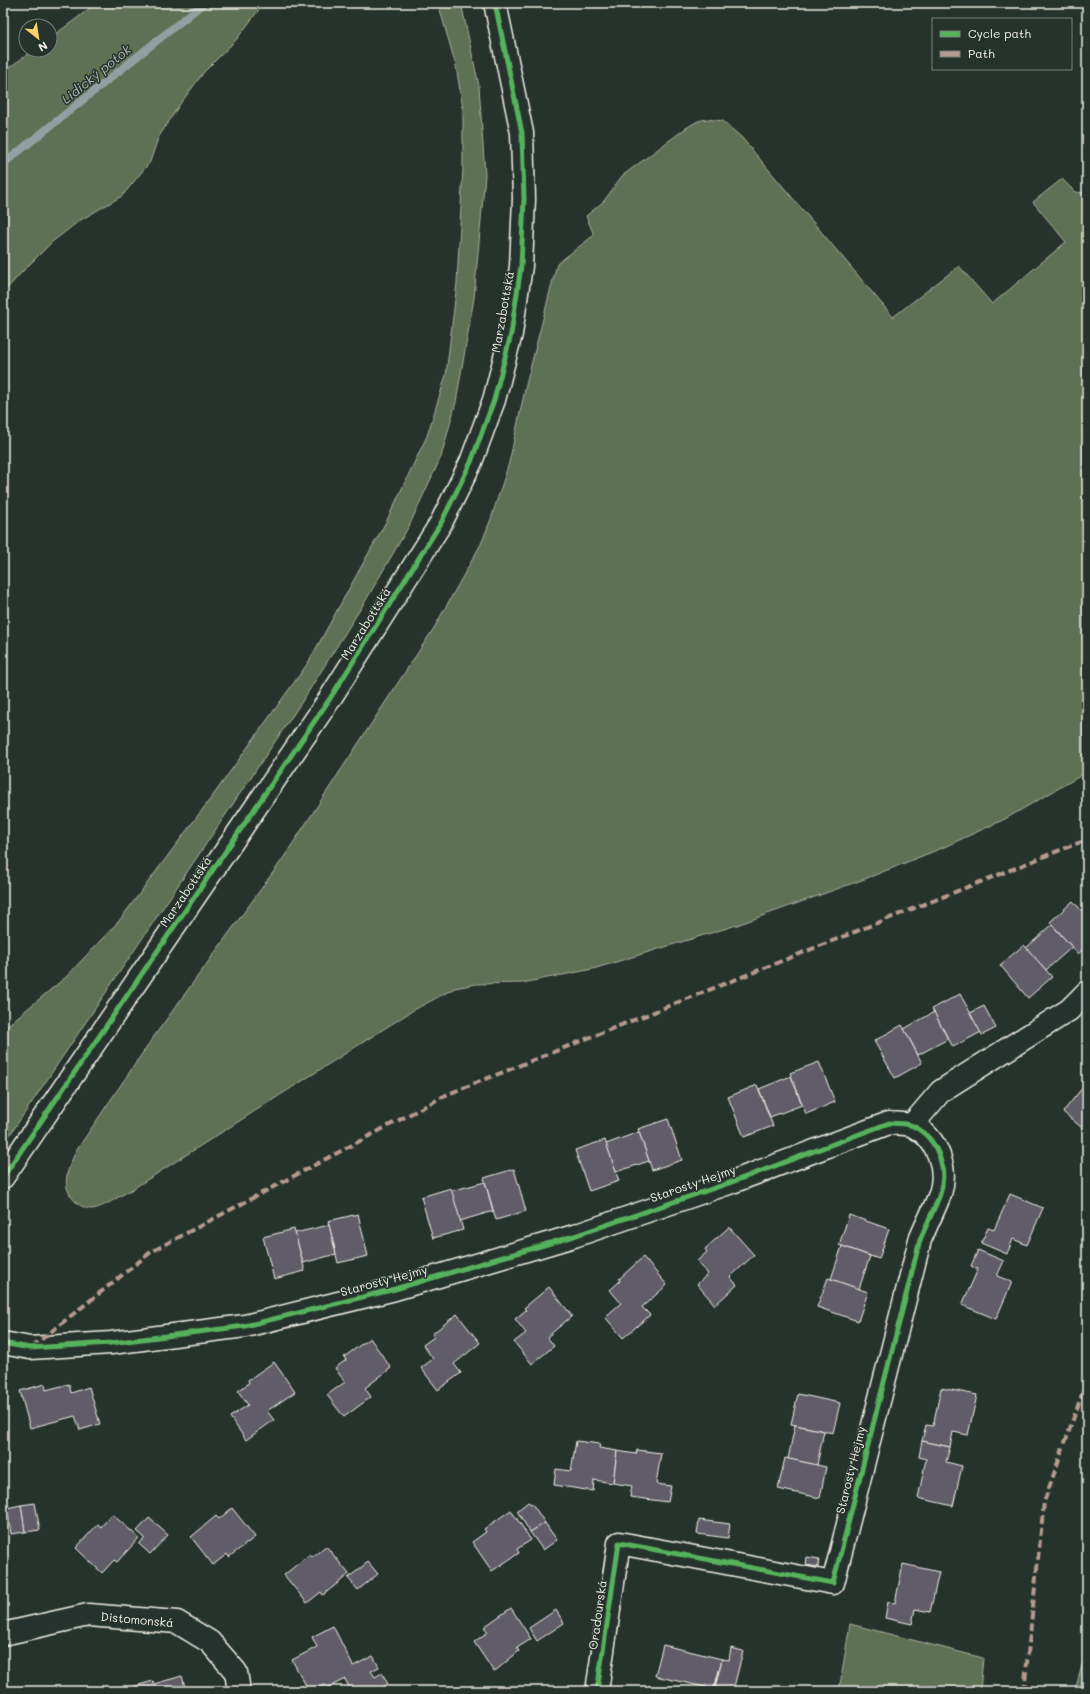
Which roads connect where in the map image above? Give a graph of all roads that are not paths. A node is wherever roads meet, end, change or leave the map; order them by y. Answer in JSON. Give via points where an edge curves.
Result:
{"nodes":[{"id":1,"x":496,"y":3,"type":"edge"},
{"id":2,"x":1087,"y":992,"type":"edge"},
{"id":3,"x":912,"y":1125,"type":"junction"},
{"id":4,"x":3,"y":1177,"type":"edge"},
{"id":5,"x":3,"y":1343,"type":"edge"},
{"id":6,"x":619,"y":1543,"type":"joint"},
{"id":7,"x":3,"y":1634,"type":"edge"},
{"id":8,"x":240,"y":1691,"type":"edge"},
{"id":9,"x":597,"y":1691,"type":"edge"}],
"edges":[{"from":1,"to":4,"type":"street","name":"Marzabottská","via":[[522,133],[524,199],[521,266],[511,334],[494,400],[471,462],[441,523],[329,700]]},
{"from":2,"to":3,"type":"street","via":[[1069,1010],[941,1091]]},
{"from":3,"to":5,"type":"street","name":"Starosty Hejmy","via":[[889,1123],[732,1182],[559,1240],[395,1289],[245,1326],[111,1343],[30,1348]]},
{"from":3,"to":6,"type":"street","name":"Starosty Hejmy","via":[[930,1138],[941,1158],[940,1193],[920,1240],[832,1583]]},
{"from":6,"to":9,"type":"street","name":"Oradourská"},
{"from":7,"to":8,"type":"street","name":"Distomonská","via":[[88,1616],[176,1622],[210,1642],[236,1672]]}]}
